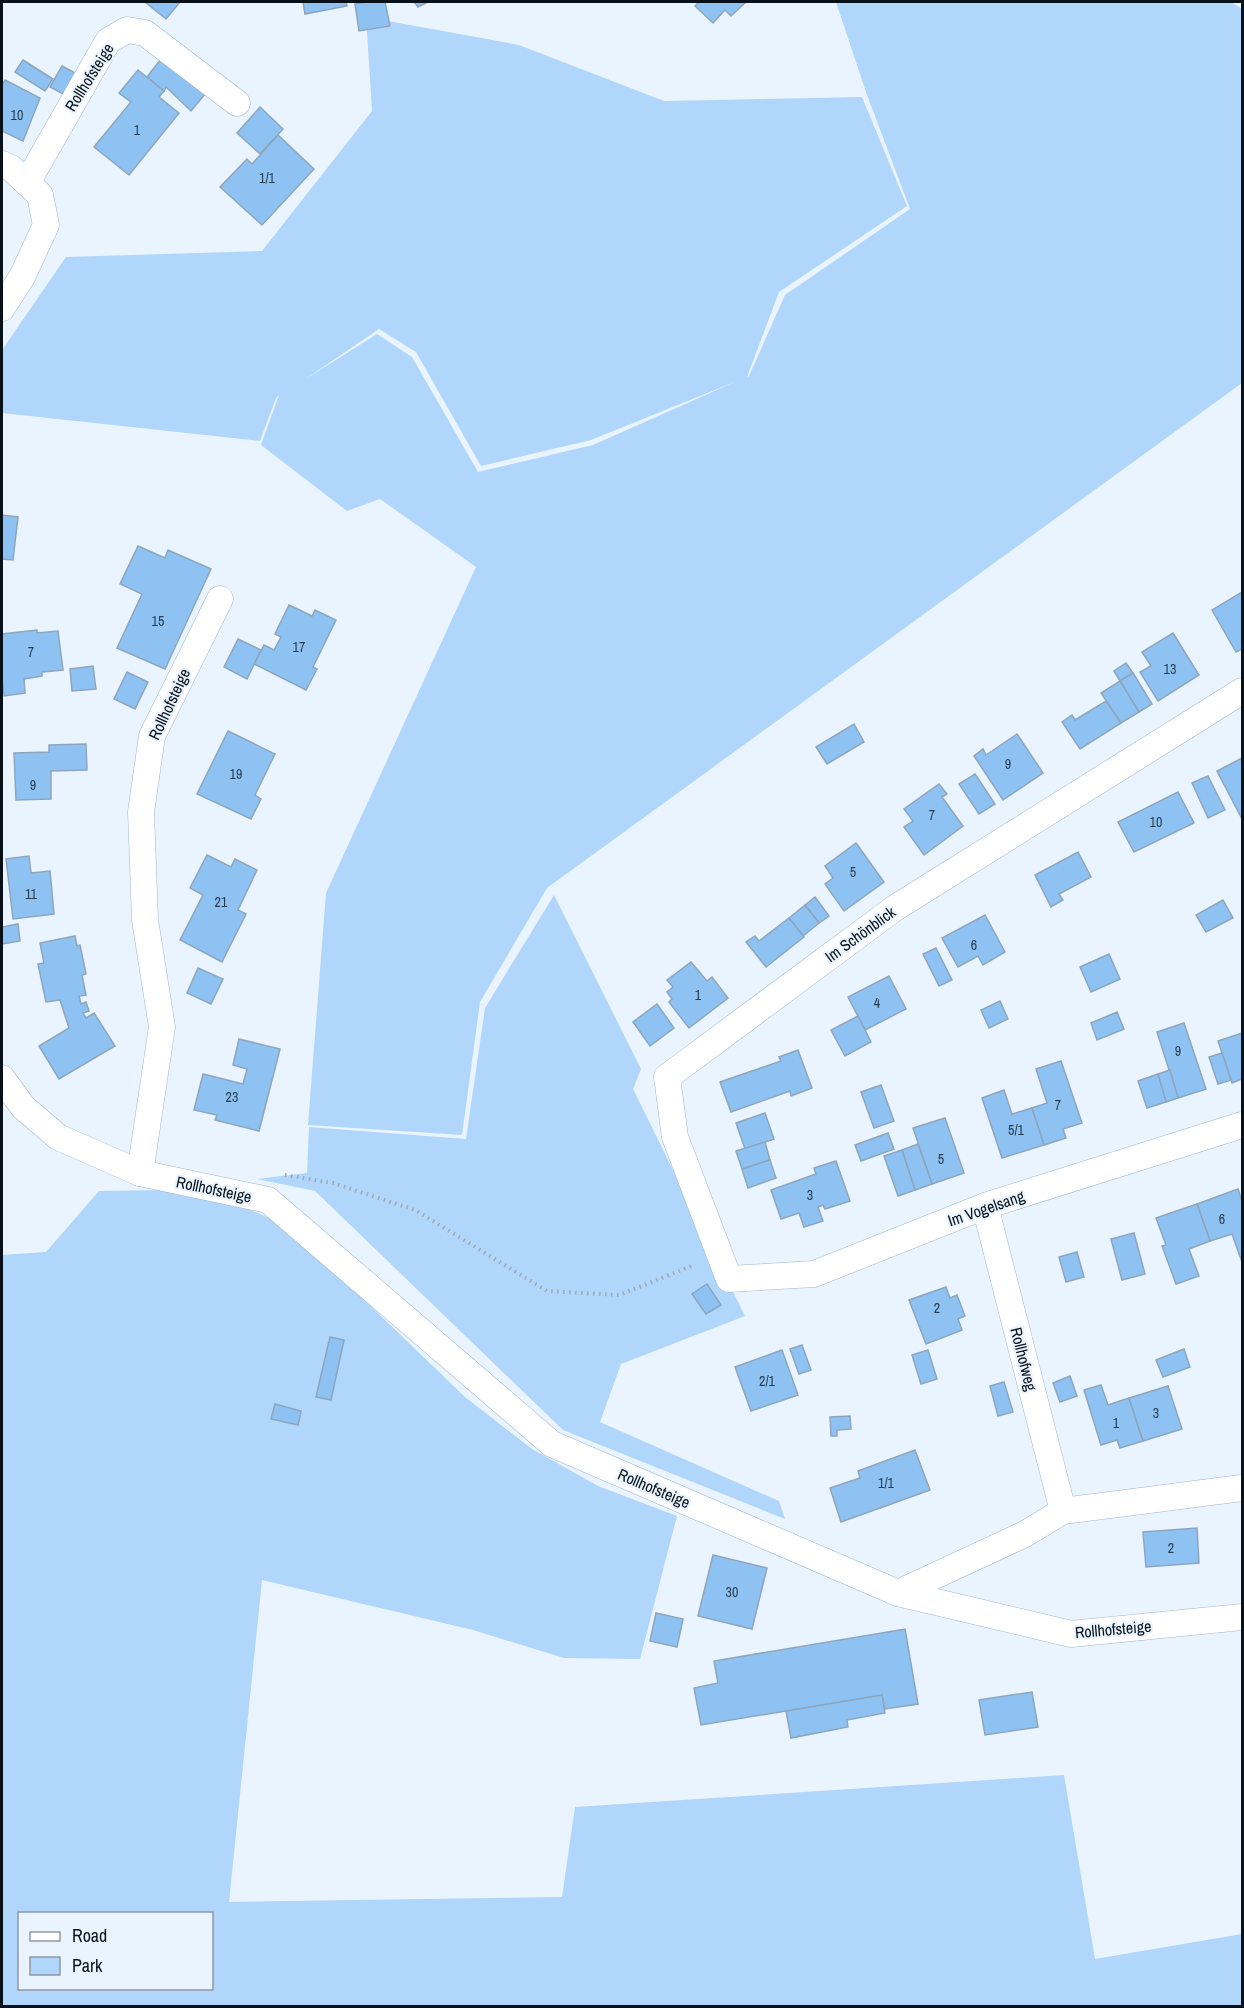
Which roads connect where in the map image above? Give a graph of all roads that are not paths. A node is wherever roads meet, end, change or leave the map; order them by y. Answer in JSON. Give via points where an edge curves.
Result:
{"nodes":[{"id":1,"x":237,"y":103,"type":"dead end"},
{"id":2,"x":2,"y":164,"type":"edge"},
{"id":3,"x":27,"y":183,"type":"junction"},
{"id":4,"x":2,"y":308,"type":"edge"},
{"id":5,"x":220,"y":599,"type":"dead end"},
{"id":6,"x":1242,"y":691,"type":"edge"},
{"id":7,"x":2,"y":1078,"type":"edge"},
{"id":8,"x":1242,"y":1125,"type":"edge"},
{"id":9,"x":140,"y":1173,"type":"junction"},
{"id":10,"x":985,"y":1206,"type":"junction"},
{"id":11,"x":729,"y":1280,"type":"joint"},
{"id":12,"x":1242,"y":1488,"type":"edge"},
{"id":13,"x":1063,"y":1511,"type":"junction"},
{"id":14,"x":898,"y":1593,"type":"junction"},
{"id":15,"x":1242,"y":1617,"type":"edge"}],
"edges":[{"from":1,"to":3,"type":"street","name":"Rollhofsteige","via":[[146,33],[127,30],[108,41]]},
{"from":2,"to":3,"type":"street"},
{"from":3,"to":4,"type":"street","via":[[40,195],[46,225],[22,277]]},
{"from":5,"to":9,"type":"street","name":"Rollhofsteige","via":[[152,736],[141,812],[145,920],[162,1028]]},
{"from":6,"to":11,"type":"street","name":"Im Schönblick","via":[[895,908],[667,1077],[675,1137]]},
{"from":7,"to":9,"type":"street","name":"Rollhofsteige","via":[[23,1107],[58,1137]]},
{"from":8,"to":10,"type":"street","name":"Im Vogelsang"},
{"from":9,"to":14,"type":"street","name":"Rollhofsteige","via":[[268,1200],[552,1444]]},
{"from":10,"to":11,"type":"street","name":"Im Vogelsang","via":[[814,1274]]},
{"from":10,"to":13,"type":"street","name":"Rollhofweg"},
{"from":12,"to":13,"type":"street"},
{"from":13,"to":14,"type":"street","via":[[1025,1534]]},
{"from":14,"to":15,"type":"street","name":"Rollhofsteige","via":[[1071,1634]]}]}
